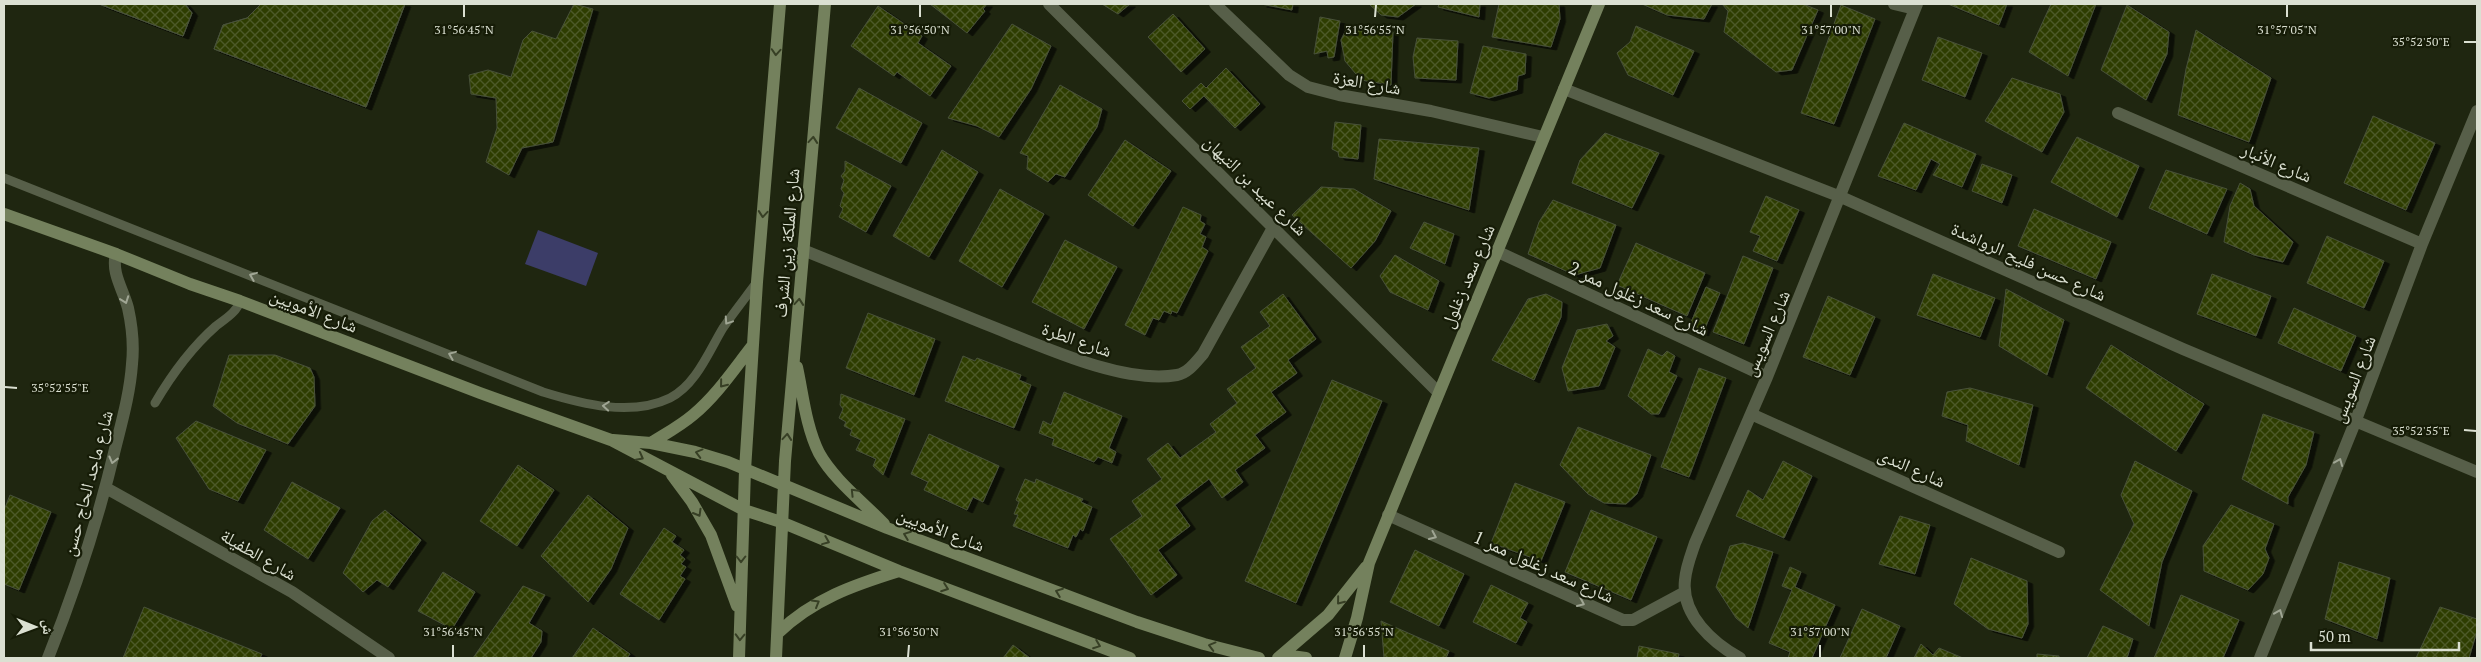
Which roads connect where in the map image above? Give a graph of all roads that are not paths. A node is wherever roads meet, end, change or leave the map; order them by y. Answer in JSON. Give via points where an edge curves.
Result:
{"nodes":[{"id":1,"x":780,"y":4,"type":"edge"},
{"id":2,"x":825,"y":4,"type":"edge"},
{"id":3,"x":1050,"y":4,"type":"edge"},
{"id":4,"x":1215,"y":4,"type":"edge"},
{"id":5,"x":1599,"y":4,"type":"edge"},
{"id":6,"x":1894,"y":4,"type":"edge"},
{"id":7,"x":1916,"y":6,"type":"edge"},
{"id":8,"x":1564,"y":89,"type":"junction"},
{"id":9,"x":2118,"y":112,"type":"dead end"},
{"id":10,"x":2477,"y":112,"type":"edge"},
{"id":11,"x":1543,"y":137,"type":"junction"},
{"id":12,"x":4,"y":178,"type":"edge"},
{"id":13,"x":1841,"y":197,"type":"junction"},
{"id":14,"x":4,"y":214,"type":"edge"},
{"id":15,"x":1274,"y":226,"type":"junction"},
{"id":16,"x":2422,"y":244,"type":"junction"},
{"id":17,"x":803,"y":250,"type":"junction"},
{"id":18,"x":1496,"y":251,"type":"junction"},
{"id":19,"x":116,"y":254,"type":"junction"},
{"id":20,"x":757,"y":282,"type":"junction"},
{"id":21,"x":240,"y":301,"type":"junction"},
{"id":22,"x":753,"y":345,"type":"junction"},
{"id":23,"x":794,"y":350,"type":"junction"},
{"id":24,"x":1767,"y":377,"type":"junction"},
{"id":25,"x":1438,"y":392,"type":"junction"},
{"id":26,"x":155,"y":403,"type":"dead end"},
{"id":27,"x":1751,"y":414,"type":"junction"},
{"id":28,"x":2356,"y":420,"type":"junction"},
{"id":29,"x":611,"y":440,"type":"junction"},
{"id":30,"x":651,"y":443,"type":"junction"},
{"id":31,"x":745,"y":470,"type":"junction"},
{"id":32,"x":2477,"y":472,"type":"edge"},
{"id":33,"x":671,"y":473,"type":"junction"},
{"id":34,"x":784,"y":486,"type":"junction"},
{"id":35,"x":106,"y":488,"type":"junction"},
{"id":36,"x":744,"y":510,"type":"junction"},
{"id":37,"x":1388,"y":515,"type":"junction"},
{"id":38,"x":781,"y":522,"type":"junction"},
{"id":39,"x":887,"y":528,"type":"junction"},
{"id":40,"x":2059,"y":552,"type":"dead end"},
{"id":41,"x":1369,"y":563,"type":"junction"},
{"id":42,"x":899,"y":571,"type":"junction"},
{"id":43,"x":1685,"y":592,"type":"junction"},
{"id":44,"x":741,"y":616,"type":"junction"},
{"id":45,"x":778,"y":633,"type":"junction"},
{"id":46,"x":48,"y":658,"type":"edge"},
{"id":47,"x":390,"y":658,"type":"edge"},
{"id":48,"x":739,"y":658,"type":"edge"},
{"id":49,"x":776,"y":658,"type":"edge"},
{"id":50,"x":1130,"y":658,"type":"edge"},
{"id":51,"x":1259,"y":658,"type":"edge"},
{"id":52,"x":1279,"y":658,"type":"edge"},
{"id":53,"x":1306,"y":658,"type":"edge"},
{"id":54,"x":1345,"y":658,"type":"edge"},
{"id":55,"x":1740,"y":658,"type":"edge"},
{"id":56,"x":2260,"y":658,"type":"edge"}],
"edges":[{"from":1,"to":20,"type":"main road","name":"شارع الملكة زين الشرف","one_way":true},
{"from":17,"to":2,"type":"main road","name":"شارع الملكة زين الشرف","one_way":true},
{"from":3,"to":15,"type":"street","name":"شارع عبيد بن التيهان","via":[[1116,73]]},
{"from":4,"to":11,"type":"street","name":"شارع العزة","via":[[1300,84],[1320,91],[1431,111]]},
{"from":5,"to":8,"type":"main road","name":"شارع سعد زغلول"},
{"from":6,"to":7,"type":"street"},
{"from":7,"to":13,"type":"street","name":"شارع السويس"},
{"from":8,"to":11,"type":"main road","name":"شارع سعد زغلول"},
{"from":8,"to":13,"type":"street","name":"شارع حسن فليح الرواشدة"},
{"from":9,"to":16,"type":"street","name":"شارع الأنبار"},
{"from":10,"to":16,"type":"street","name":"شارع السويس"},
{"from":11,"to":18,"type":"main road","name":"شارع سعد زغلول"},
{"from":20,"to":12,"type":"lane","one_way":true,"via":[[723,329],[699,370],[671,397],[636,406],[588,404],[543,392]]},
{"from":13,"to":24,"type":"street","name":"شارع السويس"},
{"from":13,"to":28,"type":"street","name":"شارع حسن فليح الرواشدة","via":[[2184,349]]},
{"from":14,"to":19,"type":"main road","name":"شارع الأمويين"},
{"from":15,"to":17,"type":"street","name":"شارع الطرة","via":[[1203,354],[1179,374],[1165,376],[1119,371],[1058,352]]},
{"from":15,"to":25,"type":"street","name":"شارع عبيد بن التيهان"},
{"from":16,"to":28,"type":"street","name":"شارع السويس"},
{"from":23,"to":17,"type":"main road","name":"شارع الملكة زين الشرف","one_way":true},
{"from":18,"to":24,"type":"street","name":"شارع سعد زغلول ممر 2"},
{"from":18,"to":25,"type":"main road","name":"شارع سعد زغلول"},
{"from":19,"to":21,"type":"main road","name":"شارع الأمويين"},
{"from":19,"to":35,"type":"street","name":"شارع ماجد الحاج حسن","one_way":true,"via":[[115,271],[130,320],[132,364],[128,396]]},
{"from":20,"to":22,"type":"main road","name":"شارع الملكة زين الشرف"},
{"from":21,"to":26,"type":"lane","via":[[236,309],[210,331],[180,365]]},
{"from":21,"to":29,"type":"main road","name":"شارع الأمويين"},
{"from":22,"to":30,"type":"main road","one_way":true,"via":[[707,402]]},
{"from":22,"to":31,"type":"main road","name":"شارع الملكة زين الشرف"},
{"from":34,"to":23,"type":"main road","name":"شارع الملكة زين الشرف","one_way":true},
{"from":39,"to":23,"type":"main road","one_way":true,"via":[[819,452],[807,417]]},
{"from":24,"to":27,"type":"street","name":"شارع السويس"},
{"from":25,"to":37,"type":"main road","name":"شارع سعد زغلول"},
{"from":27,"to":40,"type":"street","name":"شارع الندى"},
{"from":27,"to":43,"type":"street","name":"شارع السويس","via":[[1695,542]]},
{"from":28,"to":32,"type":"street","name":"شارع حسن فليح الرواشدة"},
{"from":56,"to":28,"type":"street","name":"شارع السويس","one_way":true},
{"from":29,"to":30,"type":"main road","name":"شارع الأمويين"},
{"from":29,"to":33,"type":"main road","name":"شارع الأمويين","one_way":true},
{"from":31,"to":30,"type":"main road","name":"شارع الأمويين","one_way":true,"via":[[695,452]]},
{"from":31,"to":34,"type":"main road","name":"شارع الأمويين"},
{"from":31,"to":36,"type":"main road","name":"شارع الملكة زين الشرف"},
{"from":33,"to":36,"type":"main road","name":"شارع الأمويين"},
{"from":33,"to":44,"type":"main road","one_way":true,"via":[[711,535]]},
{"from":34,"to":38,"type":"main road","name":"شارع الملكة زين الشرف"},
{"from":34,"to":39,"type":"main road","name":"شارع الأمويين"},
{"from":35,"to":46,"type":"street","name":"شارع ماجد الحاج حسن","via":[[84,563]]},
{"from":35,"to":47,"type":"street","name":"شارع الطفيلة","via":[[292,592]]},
{"from":36,"to":38,"type":"main road","name":"شارع الأمويين"},
{"from":36,"to":44,"type":"main road","name":"شارع الملكة زين الشرف","one_way":true},
{"from":37,"to":41,"type":"main road","name":"شارع سعد زغلول"},
{"from":37,"to":43,"type":"street","name":"شارع سعد زغلول ممر 1","one_way":true,"via":[[1616,618],[1633,620]]},
{"from":38,"to":42,"type":"main road","name":"شارع الأمويين","one_way":true},
{"from":38,"to":45,"type":"main road","name":"شارع الملكة زين الشرف"},
{"from":51,"to":39,"type":"main road","name":"شارع الأمويين","one_way":true,"via":[[1137,622]]},
{"from":41,"to":52,"type":"main road","name":"شارع سعد زغلول","one_way":true,"via":[[1328,615]]},
{"from":41,"to":54,"type":"main road","name":"شارع سعد زغلول"},
{"from":45,"to":42,"type":"main road","one_way":true,"via":[[796,616],[832,594]]},
{"from":42,"to":50,"type":"main road","name":"شارع الأمويين","one_way":true},
{"from":43,"to":55,"type":"street","name":"شارع السويس","via":[[1702,628],[1715,642]]},
{"from":44,"to":48,"type":"main road","name":"شارع الملكة زين الشرف","one_way":true},
{"from":45,"to":49,"type":"main road","name":"شارع الملكة زين الشرف"},
{"from":52,"to":53,"type":"main road"}]}
